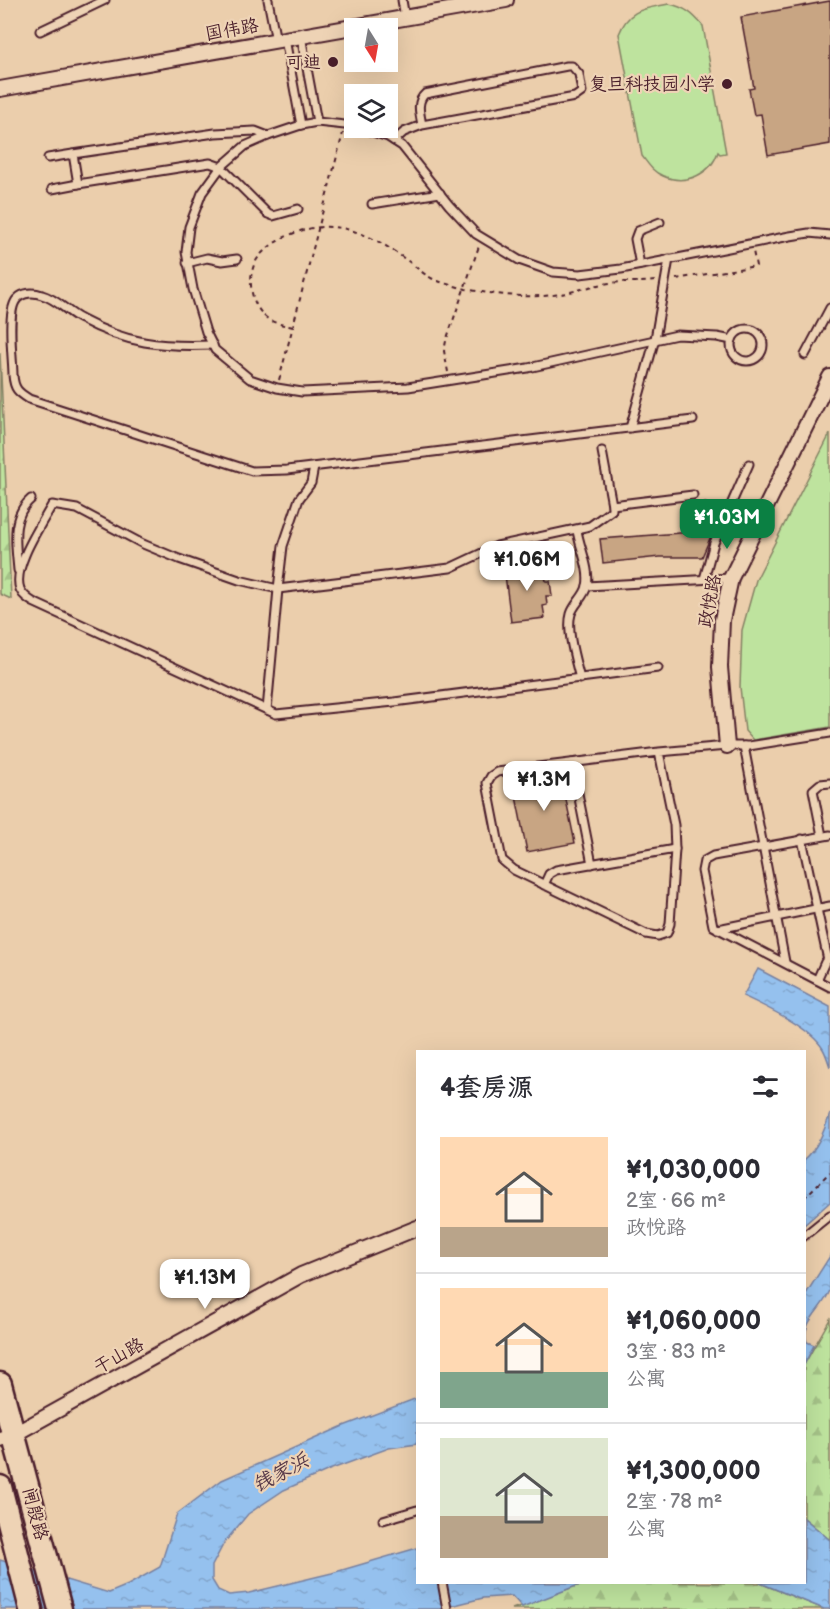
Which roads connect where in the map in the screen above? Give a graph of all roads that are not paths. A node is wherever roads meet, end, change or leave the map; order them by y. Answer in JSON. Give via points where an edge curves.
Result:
{"nodes":[{"id":1,"x":105,"y":0,"type":"edge"},
{"id":2,"x":268,"y":0,"type":"edge"},
{"id":3,"x":402,"y":0,"type":"edge"},
{"id":4,"x":506,"y":0,"type":"edge"},
{"id":5,"x":405,"y":18,"type":"junction"},
{"id":6,"x":40,"y":31,"type":"dead end"},
{"id":7,"x":301,"y":36,"type":"junction"},
{"id":8,"x":281,"y":40,"type":"junction"},
{"id":9,"x":0,"y":89,"type":"edge"},
{"id":10,"x":317,"y":122,"type":"junction"},
{"id":11,"x":301,"y":124,"type":"junction"},
{"id":12,"x":344,"y":124,"type":"edge"},
{"id":13,"x":422,"y":125,"type":"junction"},
{"id":14,"x":268,"y":136,"type":"junction"},
{"id":15,"x":386,"y":138,"type":"edge"},
{"id":16,"x":394,"y":141,"type":"junction"},
{"id":17,"x":73,"y":154,"type":"junction"},
{"id":18,"x":48,"y":158,"type":"dead end"},
{"id":19,"x":221,"y":167,"type":"junction"},
{"id":20,"x":78,"y":184,"type":"junction"},
{"id":21,"x":52,"y":189,"type":"dead end"},
{"id":22,"x":440,"y":193,"type":"junction"},
{"id":23,"x":372,"y":204,"type":"dead end"},
{"id":24,"x":298,"y":209,"type":"dead end"},
{"id":25,"x":660,"y":222,"type":"dead end"},
{"id":26,"x":830,"y":235,"type":"edge"},
{"id":27,"x":237,"y":259,"type":"dead end"},
{"id":28,"x":669,"y":259,"type":"junction"},
{"id":29,"x":187,"y":263,"type":"junction"},
{"id":30,"x":640,"y":265,"type":"junction"},
{"id":31,"x":830,"y":308,"type":"edge"},
{"id":32,"x":821,"y":326,"type":"junction"},
{"id":33,"x":830,"y":331,"type":"edge"},
{"id":34,"x":655,"y":339,"type":"junction"},
{"id":35,"x":732,"y":340,"type":"junction"},
{"id":36,"x":213,"y":345,"type":"junction"},
{"id":37,"x":805,"y":355,"type":"dead end"},
{"id":38,"x":830,"y":377,"type":"edge"},
{"id":39,"x":693,"y":420,"type":"dead end"},
{"id":40,"x":630,"y":428,"type":"junction"},
{"id":41,"x":602,"y":451,"type":"dead end"},
{"id":42,"x":749,"y":464,"type":"dead end"},
{"id":43,"x":314,"y":467,"type":"junction"},
{"id":44,"x":693,"y":495,"type":"dead end"},
{"id":45,"x":31,"y":500,"type":"dead end"},
{"id":46,"x":612,"y":505,"type":"junction"},
{"id":47,"x":577,"y":530,"type":"junction"},
{"id":48,"x":731,"y":578,"type":"junction"},
{"id":49,"x":704,"y":579,"type":"junction"},
{"id":50,"x":18,"y":582,"type":"junction"},
{"id":51,"x":587,"y":586,"type":"junction"},
{"id":52,"x":278,"y":589,"type":"junction"},
{"id":53,"x":658,"y":668,"type":"dead end"},
{"id":54,"x":579,"y":679,"type":"junction"},
{"id":55,"x":267,"y":710,"type":"junction"},
{"id":56,"x":830,"y":733,"type":"edge"},
{"id":57,"x":727,"y":746,"type":"junction"},
{"id":58,"x":744,"y":746,"type":"junction"},
{"id":59,"x":659,"y":752,"type":"junction"},
{"id":60,"x":572,"y":763,"type":"junction"},
{"id":61,"x":830,"y":783,"type":"edge"},
{"id":62,"x":826,"y":835,"type":"edge"},
{"id":63,"x":802,"y":839,"type":"junction"},
{"id":64,"x":764,"y":846,"type":"junction"},
{"id":65,"x":675,"y":849,"type":"junction"},
{"id":66,"x":592,"y":864,"type":"junction"},
{"id":67,"x":544,"y":885,"type":"junction"},
{"id":68,"x":830,"y":906,"type":"edge"},
{"id":69,"x":817,"y":909,"type":"junction"},
{"id":70,"x":777,"y":916,"type":"junction"},
{"id":71,"x":718,"y":929,"type":"junction"},
{"id":72,"x":829,"y":959,"type":"edge"},
{"id":73,"x":785,"y":962,"type":"junction"},
{"id":74,"x":818,"y":980,"type":"junction"},
{"id":75,"x":830,"y":987,"type":"edge"},
{"id":76,"x":830,"y":1215,"type":"edge"},
{"id":77,"x":416,"y":1228,"type":"edge"},
{"id":78,"x":806,"y":1234,"type":"edge"},
{"id":79,"x":0,"y":1384,"type":"edge"},
{"id":80,"x":7,"y":1437,"type":"edge"},
{"id":81,"x":0,"y":1487,"type":"edge"},
{"id":82,"x":416,"y":1510,"type":"edge"},
{"id":83,"x":383,"y":1520,"type":"dead end"},
{"id":84,"x":442,"y":1584,"type":"edge"},
{"id":85,"x":31,"y":1609,"type":"edge"},
{"id":86,"x":60,"y":1609,"type":"edge"},
{"id":87,"x":447,"y":1609,"type":"edge"}],
"edges":[{"from":1,"to":6,"type":"lane"},
{"from":2,"to":8,"type":"lane"},
{"from":3,"to":5,"type":"lane"},
{"from":4,"to":5,"type":"street","name":"国伟路"},
{"from":5,"to":7,"type":"street","name":"国伟路"},
{"from":7,"to":8,"type":"street","name":"国伟路"},
{"from":7,"to":10,"type":"lane"},
{"from":8,"to":9,"type":"street","name":"国伟路"},
{"from":8,"to":11,"type":"lane"},
{"from":10,"to":11,"type":"lane"},
{"from":10,"to":12,"type":"lane"},
{"from":11,"to":14,"type":"lane"},
{"from":13,"to":13,"type":"lane","via":[[575,97],[582,92],[579,74],[567,66],[425,94],[420,98],[419,108]]},
{"from":13,"to":16,"type":"lane"},
{"from":14,"to":17,"type":"lane","via":[[255,131],[215,133]]},
{"from":14,"to":19,"type":"lane","via":[[245,146]]},
{"from":15,"to":16,"type":"lane"},
{"from":16,"to":22,"type":"lane"},
{"from":17,"to":18,"type":"lane"},
{"from":17,"to":20,"type":"lane"},
{"from":19,"to":20,"type":"lane","via":[[210,164]]},
{"from":19,"to":24,"type":"lane","via":[[268,214]]},
{"from":19,"to":29,"type":"lane","via":[[202,193],[189,227]]},
{"from":20,"to":21,"type":"lane"},
{"from":22,"to":23,"type":"lane"},
{"from":22,"to":30,"type":"lane","via":[[476,234],[519,260],[553,272],[580,274]]},
{"from":25,"to":30,"type":"lane","via":[[638,231],[635,239]]},
{"from":26,"to":28,"type":"lane","via":[[809,233]]},
{"from":27,"to":29,"type":"lane","via":[[207,258]]},
{"from":28,"to":30,"type":"lane"},
{"from":28,"to":34,"type":"lane"},
{"from":29,"to":36,"type":"lane","via":[[206,333]]},
{"from":31,"to":32,"type":"lane"},
{"from":32,"to":33,"type":"lane"},
{"from":32,"to":37,"type":"lane"},
{"from":34,"to":35,"type":"lane","via":[[694,335]]},
{"from":34,"to":36,"type":"lane","via":[[528,368],[449,381],[302,392],[250,378]]},
{"from":34,"to":40,"type":"lane"},
{"from":35,"to":35,"type":"lane","via":[[732,350],[742,361],[761,354],[763,340],[754,331],[738,332]]},
{"from":36,"to":43,"type":"lane","via":[[143,344],[80,319],[42,294],[17,298],[11,312],[14,386],[29,399],[252,471]]},
{"from":38,"to":48,"type":"street","name":"政悦路"},
{"from":39,"to":40,"type":"lane"},
{"from":40,"to":43,"type":"lane"},
{"from":41,"to":46,"type":"lane"},
{"from":42,"to":49,"type":"lane","via":[[714,543]]},
{"from":43,"to":52,"type":"lane","via":[[311,483],[299,499],[287,532]]},
{"from":44,"to":46,"type":"lane"},
{"from":45,"to":50,"type":"lane","via":[[16,522]]},
{"from":46,"to":47,"type":"lane","via":[[612,510],[598,522]]},
{"from":47,"to":51,"type":"lane"},
{"from":47,"to":52,"type":"lane","via":[[497,546],[450,568]]},
{"from":48,"to":49,"type":"lane"},
{"from":48,"to":57,"type":"street","name":"政悦路","via":[[720,667]]},
{"from":49,"to":51,"type":"lane"},
{"from":50,"to":52,"type":"lane","via":[[21,564],[52,505],[77,509],[178,560]]},
{"from":50,"to":55,"type":"lane","via":[[24,596],[33,602]]},
{"from":51,"to":54,"type":"lane","via":[[571,611],[569,623]]},
{"from":52,"to":55,"type":"lane"},
{"from":53,"to":54,"type":"lane"},
{"from":54,"to":55,"type":"lane","via":[[281,714]]},
{"from":56,"to":58,"type":"lane"},
{"from":57,"to":58,"type":"lane"},
{"from":57,"to":59,"type":"lane"},
{"from":58,"to":64,"type":"lane"},
{"from":59,"to":60,"type":"lane"},
{"from":59,"to":65,"type":"lane"},
{"from":60,"to":66,"type":"lane"},
{"from":60,"to":67,"type":"lane","via":[[497,772],[487,783],[502,860]]},
{"from":61,"to":62,"type":"lane","via":[[813,790]]},
{"from":62,"to":63,"type":"lane"},
{"from":63,"to":64,"type":"lane"},
{"from":63,"to":69,"type":"lane"},
{"from":64,"to":70,"type":"lane"},
{"from":64,"to":71,"type":"lane","via":[[704,861],[706,893],[713,926]]},
{"from":65,"to":66,"type":"lane"},
{"from":65,"to":67,"type":"lane","via":[[670,924],[667,933],[658,936],[646,934]]},
{"from":66,"to":67,"type":"lane","via":[[556,870]]},
{"from":68,"to":69,"type":"lane"},
{"from":69,"to":70,"type":"lane"},
{"from":69,"to":72,"type":"lane"},
{"from":70,"to":71,"type":"lane"},
{"from":70,"to":73,"type":"lane"},
{"from":71,"to":73,"type":"lane"},
{"from":72,"to":74,"type":"lane"},
{"from":73,"to":74,"type":"lane"},
{"from":74,"to":75,"type":"lane"},
{"from":76,"to":78,"type":"lane"},
{"from":77,"to":80,"type":"street","name":"干山路","via":[[301,1275]]},
{"from":79,"to":80,"type":"main road","name":"闸殷路"},
{"from":80,"to":86,"type":"main road","name":"闸殷路"},
{"from":81,"to":85,"type":"main road","name":"闸殷路"},
{"from":82,"to":83,"type":"lane"},
{"from":84,"to":87,"type":"lane"}]}
